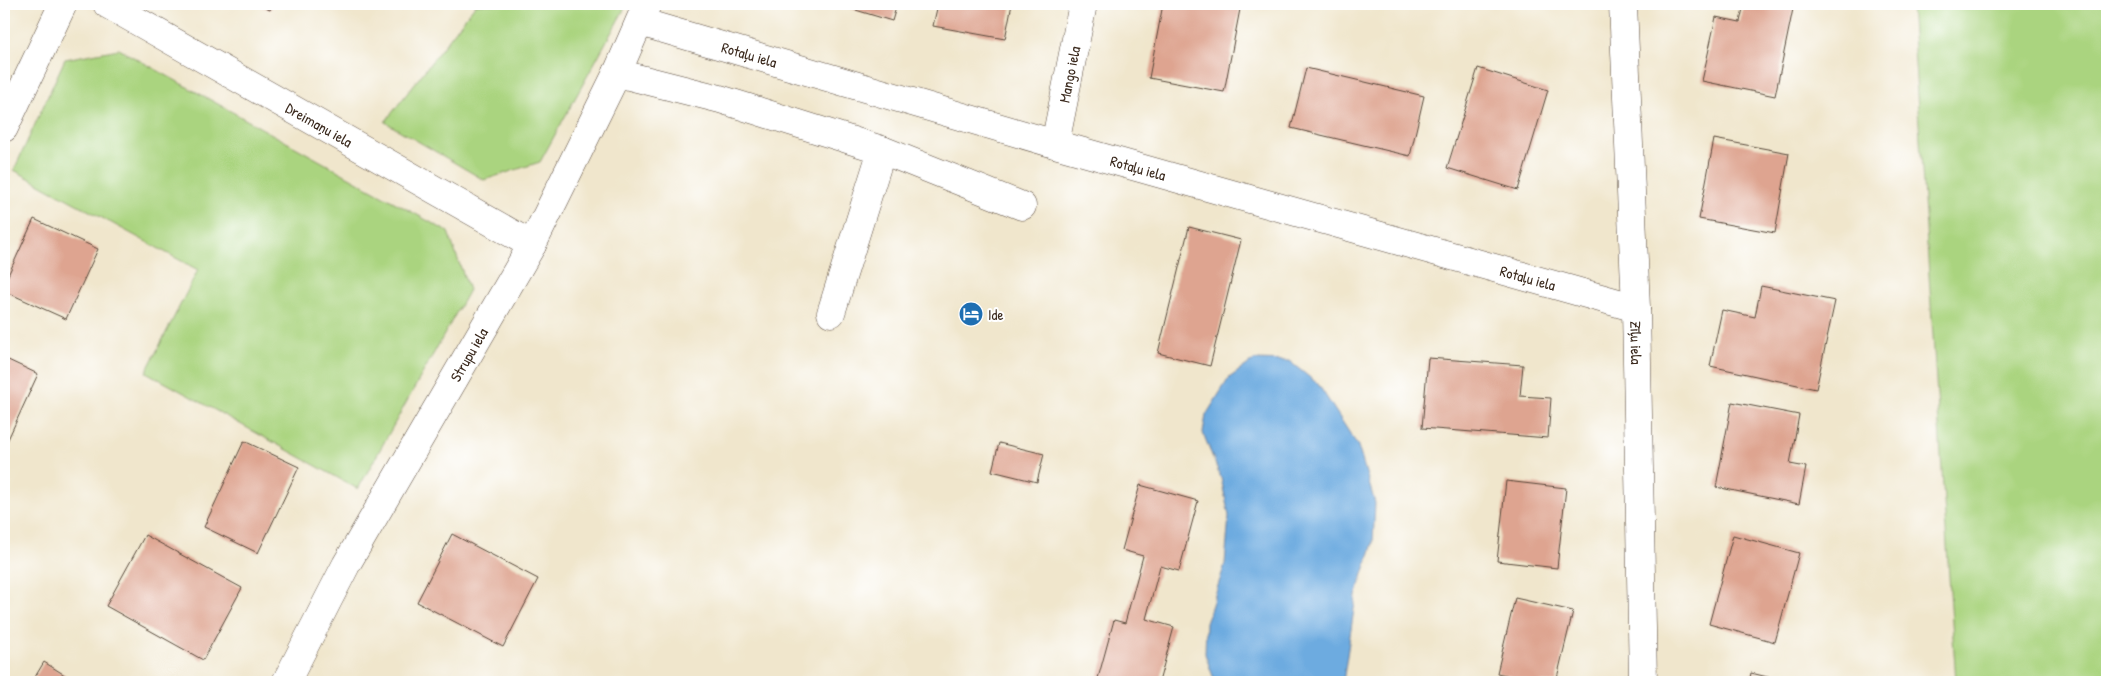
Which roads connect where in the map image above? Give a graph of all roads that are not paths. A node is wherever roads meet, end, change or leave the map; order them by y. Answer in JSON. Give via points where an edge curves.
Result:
{"nodes":[{"id":1,"x":63,"y":4,"type":"edge"},
{"id":2,"x":107,"y":4,"type":"edge"},
{"id":3,"x":1083,"y":4,"type":"edge"},
{"id":4,"x":1623,"y":4,"type":"edge"},
{"id":5,"x":643,"y":13,"type":"edge"},
{"id":6,"x":617,"y":73,"type":"junction"},
{"id":7,"x":4,"y":128,"type":"edge"},
{"id":8,"x":1055,"y":144,"type":"junction"},
{"id":9,"x":882,"y":150,"type":"junction"},
{"id":10,"x":1022,"y":206,"type":"dead end"},
{"id":11,"x":532,"y":245,"type":"junction"},
{"id":12,"x":1636,"y":308,"type":"junction"},
{"id":13,"x":831,"y":313,"type":"dead end"},
{"id":14,"x":286,"y":682,"type":"edge"},
{"id":15,"x":1643,"y":682,"type":"edge"}],
"edges":[{"from":1,"to":7,"type":"street"},
{"from":2,"to":11,"type":"street","name":"Dreimaņu iela"},
{"from":3,"to":8,"type":"street","name":"Mango iela"},
{"from":4,"to":12,"type":"street","name":"Zīļu iela"},
{"from":5,"to":6,"type":"street","name":"Strupu iela"},
{"from":5,"to":8,"type":"street","name":"Rotaļu iela"},
{"from":6,"to":9,"type":"street","via":[[720,98]]},
{"from":6,"to":11,"type":"street","name":"Strupu iela"},
{"from":8,"to":12,"type":"street","name":"Rotaļu iela"},
{"from":9,"to":10,"type":"street"},
{"from":9,"to":13,"type":"street"},
{"from":11,"to":14,"type":"street","name":"Strupu iela","via":[[346,565]]},
{"from":12,"to":15,"type":"street","name":"Zīļu iela"}]}
